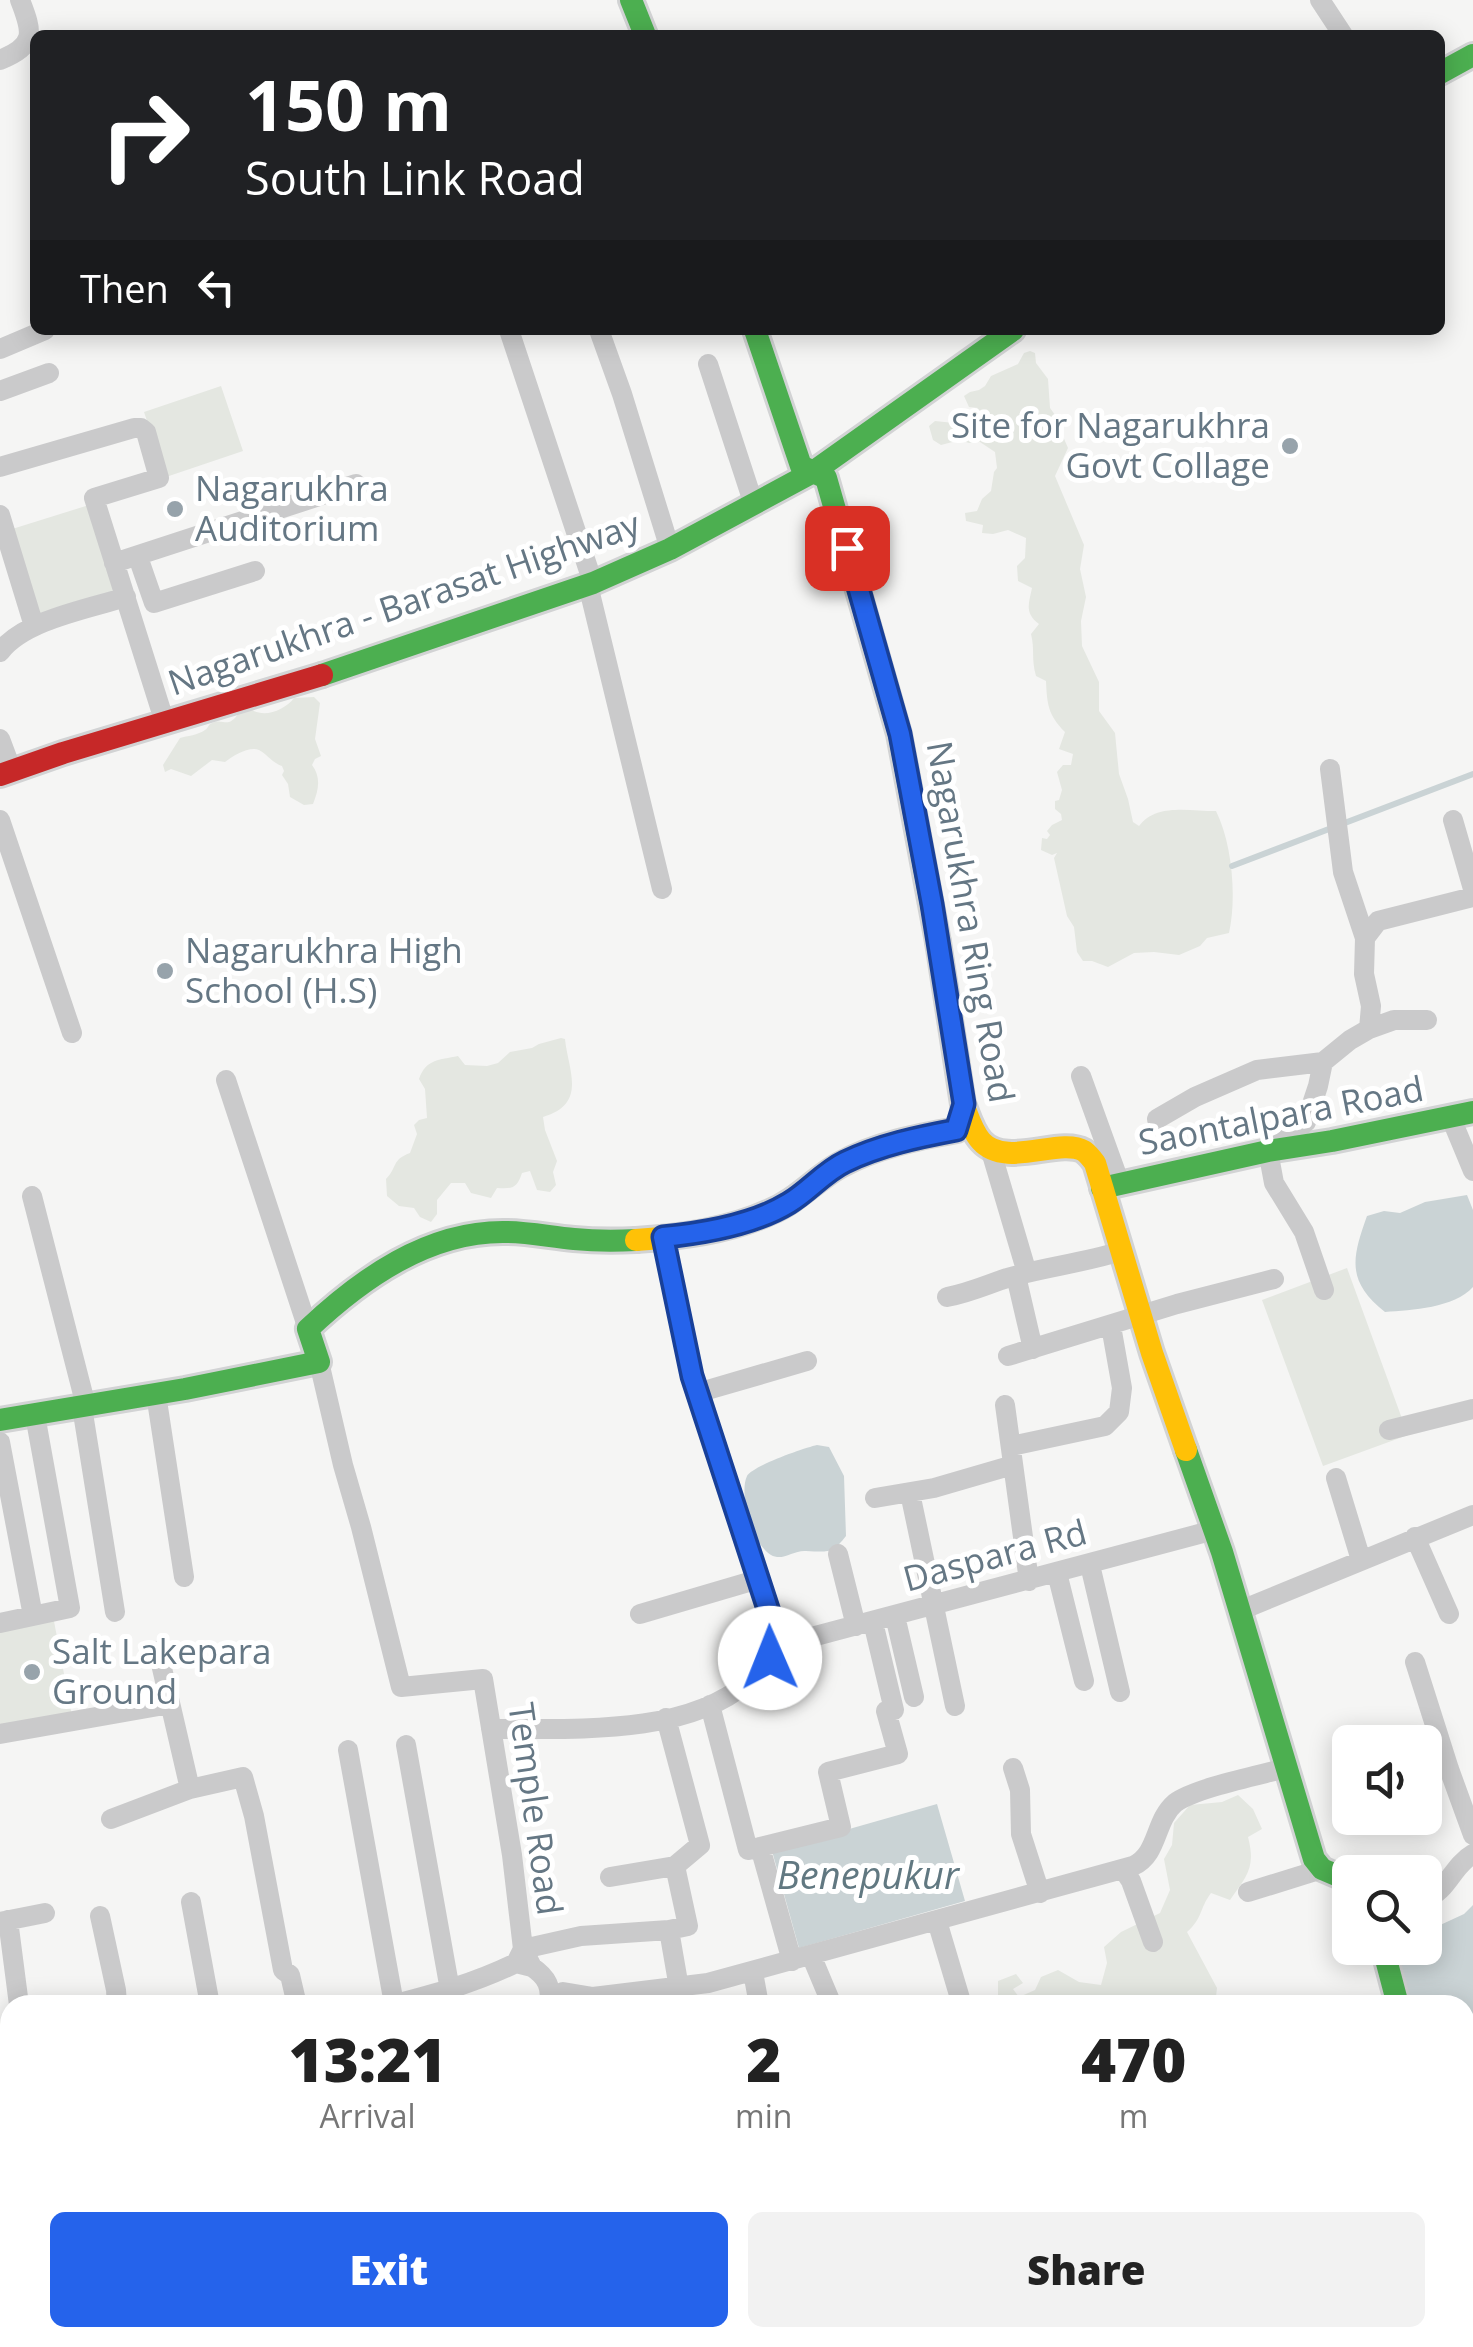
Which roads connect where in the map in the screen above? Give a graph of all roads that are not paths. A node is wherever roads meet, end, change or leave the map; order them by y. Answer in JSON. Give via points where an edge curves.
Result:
{"nodes":[{"id":1,"x":20,"y":0,"type":"edge"},
{"id":2,"x":631,"y":0,"type":"edge"},
{"id":3,"x":1320,"y":0,"type":"edge"},
{"id":4,"x":32,"y":30,"type":"edge"},
{"id":5,"x":639,"y":30,"type":"edge"},
{"id":6,"x":1340,"y":30,"type":"edge"},
{"id":7,"x":30,"y":38,"type":"edge"},
{"id":8,"x":1473,"y":55,"type":"edge"},
{"id":9,"x":0,"y":60,"type":"edge"},
{"id":10,"x":1445,"y":70,"type":"edge"},
{"id":11,"x":33,"y":335,"type":"edge"},
{"id":12,"x":511,"y":335,"type":"edge"},
{"id":13,"x":601,"y":335,"type":"edge"},
{"id":14,"x":757,"y":335,"type":"edge"},
{"id":15,"x":1006,"y":335,"type":"edge"},
{"id":16,"x":0,"y":349,"type":"edge"},
{"id":17,"x":708,"y":364,"type":"dead end"},
{"id":18,"x":49,"y":373,"type":"dead end"},
{"id":19,"x":0,"y":390,"type":"edge"},
{"id":20,"x":0,"y":468,"type":"edge"},
{"id":21,"x":813,"y":472,"type":"junction"},
{"id":22,"x":356,"y":484,"type":"dead end"},
{"id":23,"x":754,"y":504,"type":"junction"},
{"id":24,"x":0,"y":515,"type":"edge"},
{"id":25,"x":670,"y":550,"type":"junction"},
{"id":26,"x":138,"y":556,"type":"junction"},
{"id":27,"x":114,"y":563,"type":"junction"},
{"id":28,"x":255,"y":571,"type":"dead end"},
{"id":29,"x":591,"y":584,"type":"junction"},
{"id":30,"x":126,"y":598,"type":"junction"},
{"id":31,"x":34,"y":626,"type":"junction"},
{"id":32,"x":0,"y":652,"type":"edge"},
{"id":33,"x":166,"y":723,"type":"junction"},
{"id":34,"x":0,"y":738,"type":"edge"},
{"id":35,"x":1330,"y":769,"type":"dead end"},
{"id":36,"x":6,"y":773,"type":"edge"},
{"id":37,"x":0,"y":820,"type":"edge"},
{"id":38,"x":1454,"y":820,"type":"dead end"},
{"id":39,"x":662,"y":889,"type":"dead end"},
{"id":40,"x":1473,"y":889,"type":"edge"},
{"id":41,"x":1473,"y":897,"type":"edge"},
{"id":42,"x":1365,"y":938,"type":"junction"},
{"id":43,"x":1427,"y":1020,"type":"dead end"},
{"id":44,"x":1369,"y":1029,"type":"junction"},
{"id":45,"x":72,"y":1033,"type":"dead end"},
{"id":46,"x":1323,"y":1062,"type":"junction"},
{"id":47,"x":1081,"y":1076,"type":"dead end"},
{"id":48,"x":226,"y":1080,"type":"dead end"},
{"id":49,"x":964,"y":1104,"type":"junction"},
{"id":50,"x":1462,"y":1115,"type":"edge"},
{"id":51,"x":1157,"y":1119,"type":"dead end"},
{"id":52,"x":956,"y":1130,"type":"junction"},
{"id":53,"x":985,"y":1144,"type":"junction"},
{"id":54,"x":1268,"y":1151,"type":"junction"},
{"id":55,"x":1473,"y":1171,"type":"edge"},
{"id":56,"x":1111,"y":1186,"type":"junction"},
{"id":57,"x":32,"y":1196,"type":"dead end"},
{"id":58,"x":663,"y":1237,"type":"junction"},
{"id":59,"x":1121,"y":1251,"type":"junction"},
{"id":60,"x":1022,"y":1275,"type":"junction"},
{"id":61,"x":1274,"y":1279,"type":"dead end"},
{"id":62,"x":1324,"y":1290,"type":"dead end"},
{"id":63,"x":947,"y":1297,"type":"dead end"},
{"id":64,"x":1141,"y":1317,"type":"junction"},
{"id":65,"x":1111,"y":1326,"type":"junction"},
{"id":66,"x":308,"y":1330,"type":"junction"},
{"id":67,"x":1032,"y":1348,"type":"junction"},
{"id":68,"x":1008,"y":1356,"type":"dead end"},
{"id":69,"x":808,"y":1361,"type":"dead end"},
{"id":70,"x":319,"y":1362,"type":"junction"},
{"id":71,"x":697,"y":1393,"type":"junction"},
{"id":72,"x":156,"y":1394,"type":"junction"},
{"id":73,"x":1005,"y":1404,"type":"dead end"},
{"id":74,"x":84,"y":1406,"type":"junction"},
{"id":75,"x":1473,"y":1408,"type":"edge"},
{"id":76,"x":35,"y":1414,"type":"junction"},
{"id":77,"x":0,"y":1420,"type":"edge"},
{"id":78,"x":1389,"y":1430,"type":"dead end"},
{"id":79,"x":0,"y":1442,"type":"edge"},
{"id":80,"x":1012,"y":1456,"type":"junction"},
{"id":81,"x":1336,"y":1478,"type":"dead end"},
{"id":82,"x":910,"y":1493,"type":"junction"},
{"id":83,"x":875,"y":1498,"type":"dead end"},
{"id":84,"x":1473,"y":1515,"type":"edge"},
{"id":85,"x":1214,"y":1530,"type":"junction"},
{"id":86,"x":1415,"y":1538,"type":"junction"},
{"id":87,"x":838,"y":1554,"type":"dead end"},
{"id":88,"x":1361,"y":1560,"type":"junction"},
{"id":89,"x":1090,"y":1565,"type":"junction"},
{"id":90,"x":1058,"y":1574,"type":"junction"},
{"id":91,"x":184,"y":1578,"type":"dead end"},
{"id":92,"x":759,"y":1579,"type":"junction"},
{"id":93,"x":1030,"y":1581,"type":"junction"},
{"id":94,"x":934,"y":1606,"type":"junction"},
{"id":95,"x":1240,"y":1611,"type":"junction"},
{"id":96,"x":116,"y":1612,"type":"dead end"},
{"id":97,"x":640,"y":1614,"type":"dead end"},
{"id":98,"x":1449,"y":1614,"type":"dead end"},
{"id":99,"x":33,"y":1616,"type":"junction"},
{"id":100,"x":896,"y":1616,"type":"junction"},
{"id":101,"x":772,"y":1621,"type":"junction"},
{"id":102,"x":0,"y":1623,"type":"edge"},
{"id":103,"x":864,"y":1624,"type":"junction"},
{"id":104,"x":793,"y":1642,"type":"junction"},
{"id":105,"x":158,"y":1651,"type":"dead end"},
{"id":106,"x":770,"y":1658,"type":"junction"},
{"id":107,"x":1415,"y":1662,"type":"dead end"},
{"id":108,"x":1084,"y":1681,"type":"dead end"},
{"id":109,"x":1120,"y":1692,"type":"dead end"},
{"id":110,"x":914,"y":1697,"type":"dead end"},
{"id":111,"x":170,"y":1704,"type":"junction"},
{"id":112,"x":710,"y":1705,"type":"junction"},
{"id":113,"x":956,"y":1706,"type":"dead end"},
{"id":114,"x":666,"y":1718,"type":"junction"},
{"id":115,"x":491,"y":1729,"type":"junction"},
{"id":116,"x":0,"y":1734,"type":"edge"},
{"id":117,"x":406,"y":1746,"type":"dead end"},
{"id":118,"x":348,"y":1750,"type":"dead end"},
{"id":119,"x":1014,"y":1768,"type":"dead end"},
{"id":120,"x":1286,"y":1768,"type":"junction"},
{"id":121,"x":190,"y":1790,"type":"junction"},
{"id":122,"x":111,"y":1818,"type":"dead end"},
{"id":123,"x":1473,"y":1835,"type":"edge"},
{"id":124,"x":760,"y":1847,"type":"junction"},
{"id":125,"x":1473,"y":1854,"type":"edge"},
{"id":126,"x":676,"y":1866,"type":"junction"},
{"id":127,"x":1123,"y":1869,"type":"junction"},
{"id":128,"x":1322,"y":1869,"type":"junction"},
{"id":129,"x":1332,"y":1873,"type":"edge"},
{"id":130,"x":610,"y":1878,"type":"dead end"},
{"id":131,"x":1442,"y":1891,"type":"edge"},
{"id":132,"x":1040,"y":1892,"type":"junction"},
{"id":133,"x":1248,"y":1892,"type":"dead end"},
{"id":134,"x":191,"y":1902,"type":"dead end"},
{"id":135,"x":44,"y":1913,"type":"dead end"},
{"id":136,"x":100,"y":1916,"type":"dead end"},
{"id":137,"x":4,"y":1921,"type":"edge"},
{"id":138,"x":936,"y":1921,"type":"junction"},
{"id":139,"x":669,"y":1930,"type":"junction"},
{"id":140,"x":1152,"y":1942,"type":"dead end"},
{"id":141,"x":802,"y":1958,"type":"junction"},
{"id":142,"x":1387,"y":1965,"type":"edge"},
{"id":143,"x":753,"y":1972,"type":"junction"},
{"id":144,"x":540,"y":1979,"type":"edge"},
{"id":145,"x":679,"y":1988,"type":"junction"},
{"id":146,"x":450,"y":1990,"type":"junction"},
{"id":147,"x":17,"y":1995,"type":"edge"},
{"id":148,"x":115,"y":1995,"type":"edge"},
{"id":149,"x":208,"y":1995,"type":"edge"},
{"id":150,"x":294,"y":1995,"type":"edge"},
{"id":151,"x":391,"y":1995,"type":"edge"},
{"id":152,"x":431,"y":1995,"type":"edge"},
{"id":153,"x":587,"y":1995,"type":"edge"},
{"id":154,"x":612,"y":1995,"type":"edge"},
{"id":155,"x":758,"y":1995,"type":"edge"},
{"id":156,"x":826,"y":1995,"type":"edge"},
{"id":157,"x":959,"y":1995,"type":"edge"},
{"id":158,"x":1395,"y":1995,"type":"edge"}],
"edges":[{"from":1,"to":4,"type":"street"},
{"from":2,"to":5,"type":"main road"},
{"from":3,"to":6,"type":"street"},
{"from":7,"to":9,"type":"street","via":[[20,52]]},
{"from":8,"to":10,"type":"main road"},
{"from":11,"to":16,"type":"street"},
{"from":12,"to":29,"type":"street"},
{"from":13,"to":25,"type":"street"},
{"from":14,"to":21,"type":"main road","name":"Nagarukhra Ring Road","via":[[801,466]]},
{"from":15,"to":21,"type":"main road","name":"Nagarukhra - Barasat Highway"},
{"from":17,"to":23,"type":"street"},
{"from":18,"to":19,"type":"street"},
{"from":20,"to":27,"type":"street","via":[[134,428],[146,432],[160,478],[94,498]]},
{"from":21,"to":23,"type":"main road","name":"Nagarukhra - Barasat Highway"},
{"from":21,"to":49,"type":"main road","name":"Nagarukhra Ring Road","via":[[826,478],[900,734]]},
{"from":22,"to":26,"type":"street"},
{"from":23,"to":25,"type":"main road","name":"Nagarukhra - Barasat Highway"},
{"from":24,"to":31,"type":"street"},
{"from":25,"to":29,"type":"main road","name":"Nagarukhra - Barasat Highway"},
{"from":26,"to":27,"type":"street"},
{"from":26,"to":28,"type":"street","via":[[154,602]]},
{"from":27,"to":30,"type":"street"},
{"from":29,"to":33,"type":"main road","name":"Nagarukhra - Barasat Highway"},
{"from":29,"to":39,"type":"street"},
{"from":30,"to":31,"type":"street"},
{"from":30,"to":33,"type":"street"},
{"from":31,"to":32,"type":"street"},
{"from":33,"to":36,"type":"main road","name":"Nagarukhra - Barasat Highway"},
{"from":34,"to":36,"type":"street"},
{"from":35,"to":42,"type":"street","via":[[1342,872]]},
{"from":37,"to":45,"type":"street"},
{"from":38,"to":40,"type":"street"},
{"from":41,"to":42,"type":"street","via":[[1378,921]]},
{"from":42,"to":44,"type":"street"},
{"from":43,"to":44,"type":"street","via":[[1394,1020]]},
{"from":44,"to":46,"type":"street"},
{"from":46,"to":51,"type":"street","via":[[1257,1070]]},
{"from":46,"to":54,"type":"street","via":[[1306,1122]]},
{"from":47,"to":56,"type":"street"},
{"from":48,"to":66,"type":"street"},
{"from":49,"to":52,"type":"main road"},
{"from":49,"to":53,"type":"main road","name":"Nagarukhra Ring Road"},
{"from":50,"to":54,"type":"main road","name":"Saontalpara Road"},
{"from":50,"to":55,"type":"street"},
{"from":52,"to":53,"type":"main road"},
{"from":52,"to":58,"type":"main road","via":[[843,1163],[762,1216]]},
{"from":53,"to":56,"type":"main road","name":"Nagarukhra Ring Road","via":[[1005,1152],[1086,1152]]},
{"from":53,"to":60,"type":"street"},
{"from":54,"to":56,"type":"main road","name":"Saontalpara Road"},
{"from":54,"to":62,"type":"street","via":[[1274,1182],[1304,1232]]},
{"from":56,"to":59,"type":"main road","name":"Nagarukhra Ring Road"},
{"from":57,"to":74,"type":"street"},
{"from":58,"to":66,"type":"main road","via":[[464,1237],[395,1263]]},
{"from":58,"to":71,"type":"street"},
{"from":59,"to":60,"type":"street"},
{"from":59,"to":64,"type":"main road","name":"Nagarukhra Ring Road"},
{"from":60,"to":63,"type":"street"},
{"from":60,"to":67,"type":"street"},
{"from":61,"to":64,"type":"street"},
{"from":64,"to":65,"type":"street"},
{"from":64,"to":85,"type":"main road","name":"Nagarukhra Ring Road"},
{"from":65,"to":67,"type":"street"},
{"from":65,"to":80,"type":"street","via":[[1122,1388],[1119,1412],[1104,1426]]},
{"from":66,"to":70,"type":"main road"},
{"from":67,"to":68,"type":"street"},
{"from":69,"to":71,"type":"street"},
{"from":70,"to":72,"type":"main road"},
{"from":70,"to":115,"type":"street","name":"Temple Road","via":[[401,1688],[483,1679]]},
{"from":71,"to":92,"type":"street"},
{"from":72,"to":74,"type":"main road"},
{"from":72,"to":91,"type":"street"},
{"from":73,"to":80,"type":"street"},
{"from":74,"to":76,"type":"main road"},
{"from":74,"to":96,"type":"street"},
{"from":75,"to":78,"type":"street"},
{"from":76,"to":77,"type":"main road"},
{"from":76,"to":99,"type":"street","via":[[70,1608]]},
{"from":79,"to":99,"type":"street"},
{"from":80,"to":82,"type":"street"},
{"from":80,"to":93,"type":"street"},
{"from":81,"to":88,"type":"street"},
{"from":82,"to":83,"type":"street"},
{"from":82,"to":94,"type":"street"},
{"from":84,"to":86,"type":"street"},
{"from":85,"to":89,"type":"street","name":"Daspara Rd"},
{"from":85,"to":95,"type":"main road","name":"Nagarukhra Ring Road"},
{"from":86,"to":88,"type":"street"},
{"from":86,"to":98,"type":"street"},
{"from":87,"to":103,"type":"street"},
{"from":88,"to":95,"type":"street"},
{"from":89,"to":90,"type":"street","name":"Daspara Rd"},
{"from":89,"to":109,"type":"street"},
{"from":90,"to":93,"type":"street","name":"Daspara Rd"},
{"from":90,"to":108,"type":"street"},
{"from":92,"to":97,"type":"street"},
{"from":92,"to":101,"type":"street"},
{"from":93,"to":94,"type":"street","name":"Daspara Rd"},
{"from":94,"to":100,"type":"street","name":"Daspara Rd"},
{"from":94,"to":113,"type":"street"},
{"from":95,"to":120,"type":"main road","name":"Nagarukhra Ring Road"},
{"from":99,"to":102,"type":"street"},
{"from":100,"to":103,"type":"street","name":"Daspara Rd"},
{"from":100,"to":110,"type":"street"},
{"from":101,"to":104,"type":"street"},
{"from":101,"to":106,"type":"street"},
{"from":103,"to":104,"type":"street","name":"Daspara Rd"},
{"from":103,"to":124,"type":"street","via":[[894,1710],[886,1711],[898,1754],[828,1772],[841,1827]]},
{"from":104,"to":106,"type":"street"},
{"from":105,"to":111,"type":"street"},
{"from":106,"to":112,"type":"street","via":[[741,1688]]},
{"from":107,"to":123,"type":"street"},
{"from":111,"to":116,"type":"street"},
{"from":111,"to":121,"type":"street"},
{"from":112,"to":114,"type":"street"},
{"from":112,"to":124,"type":"street","via":[[748,1850]]},
{"from":114,"to":115,"type":"street"},
{"from":114,"to":126,"type":"street","via":[[700,1844]]},
{"from":115,"to":144,"type":"street","name":"Temple Road"},
{"from":117,"to":146,"type":"street"},
{"from":118,"to":151,"type":"street"},
{"from":119,"to":132,"type":"street","via":[[1022,1834]]},
{"from":120,"to":127,"type":"street","via":[[1182,1799],[1162,1820],[1143,1861]]},
{"from":120,"to":128,"type":"main road","name":"Nagarukhra Ring Road"},
{"from":121,"to":122,"type":"street"},
{"from":121,"to":150,"type":"street","via":[[243,1776]]},
{"from":124,"to":141,"type":"street"},
{"from":125,"to":131,"type":"street"},
{"from":126,"to":130,"type":"street"},
{"from":126,"to":139,"type":"street","via":[[688,1926]]},
{"from":127,"to":132,"type":"street"},
{"from":127,"to":140,"type":"street"},
{"from":128,"to":129,"type":"main road"},
{"from":128,"to":133,"type":"street"},
{"from":132,"to":138,"type":"street"},
{"from":134,"to":149,"type":"street"},
{"from":135,"to":137,"type":"street"},
{"from":136,"to":148,"type":"street"},
{"from":137,"to":147,"type":"street"},
{"from":138,"to":141,"type":"street"},
{"from":138,"to":157,"type":"street"},
{"from":139,"to":144,"type":"street","via":[[581,1936]]},
{"from":139,"to":145,"type":"street"},
{"from":141,"to":143,"type":"street"},
{"from":141,"to":156,"type":"street"},
{"from":142,"to":158,"type":"main road"},
{"from":143,"to":145,"type":"street"},
{"from":143,"to":155,"type":"street"},
{"from":144,"to":146,"type":"street","via":[[490,1976]]},
{"from":144,"to":153,"type":"street"},
{"from":145,"to":154,"type":"street"},
{"from":146,"to":152,"type":"street"}]}
